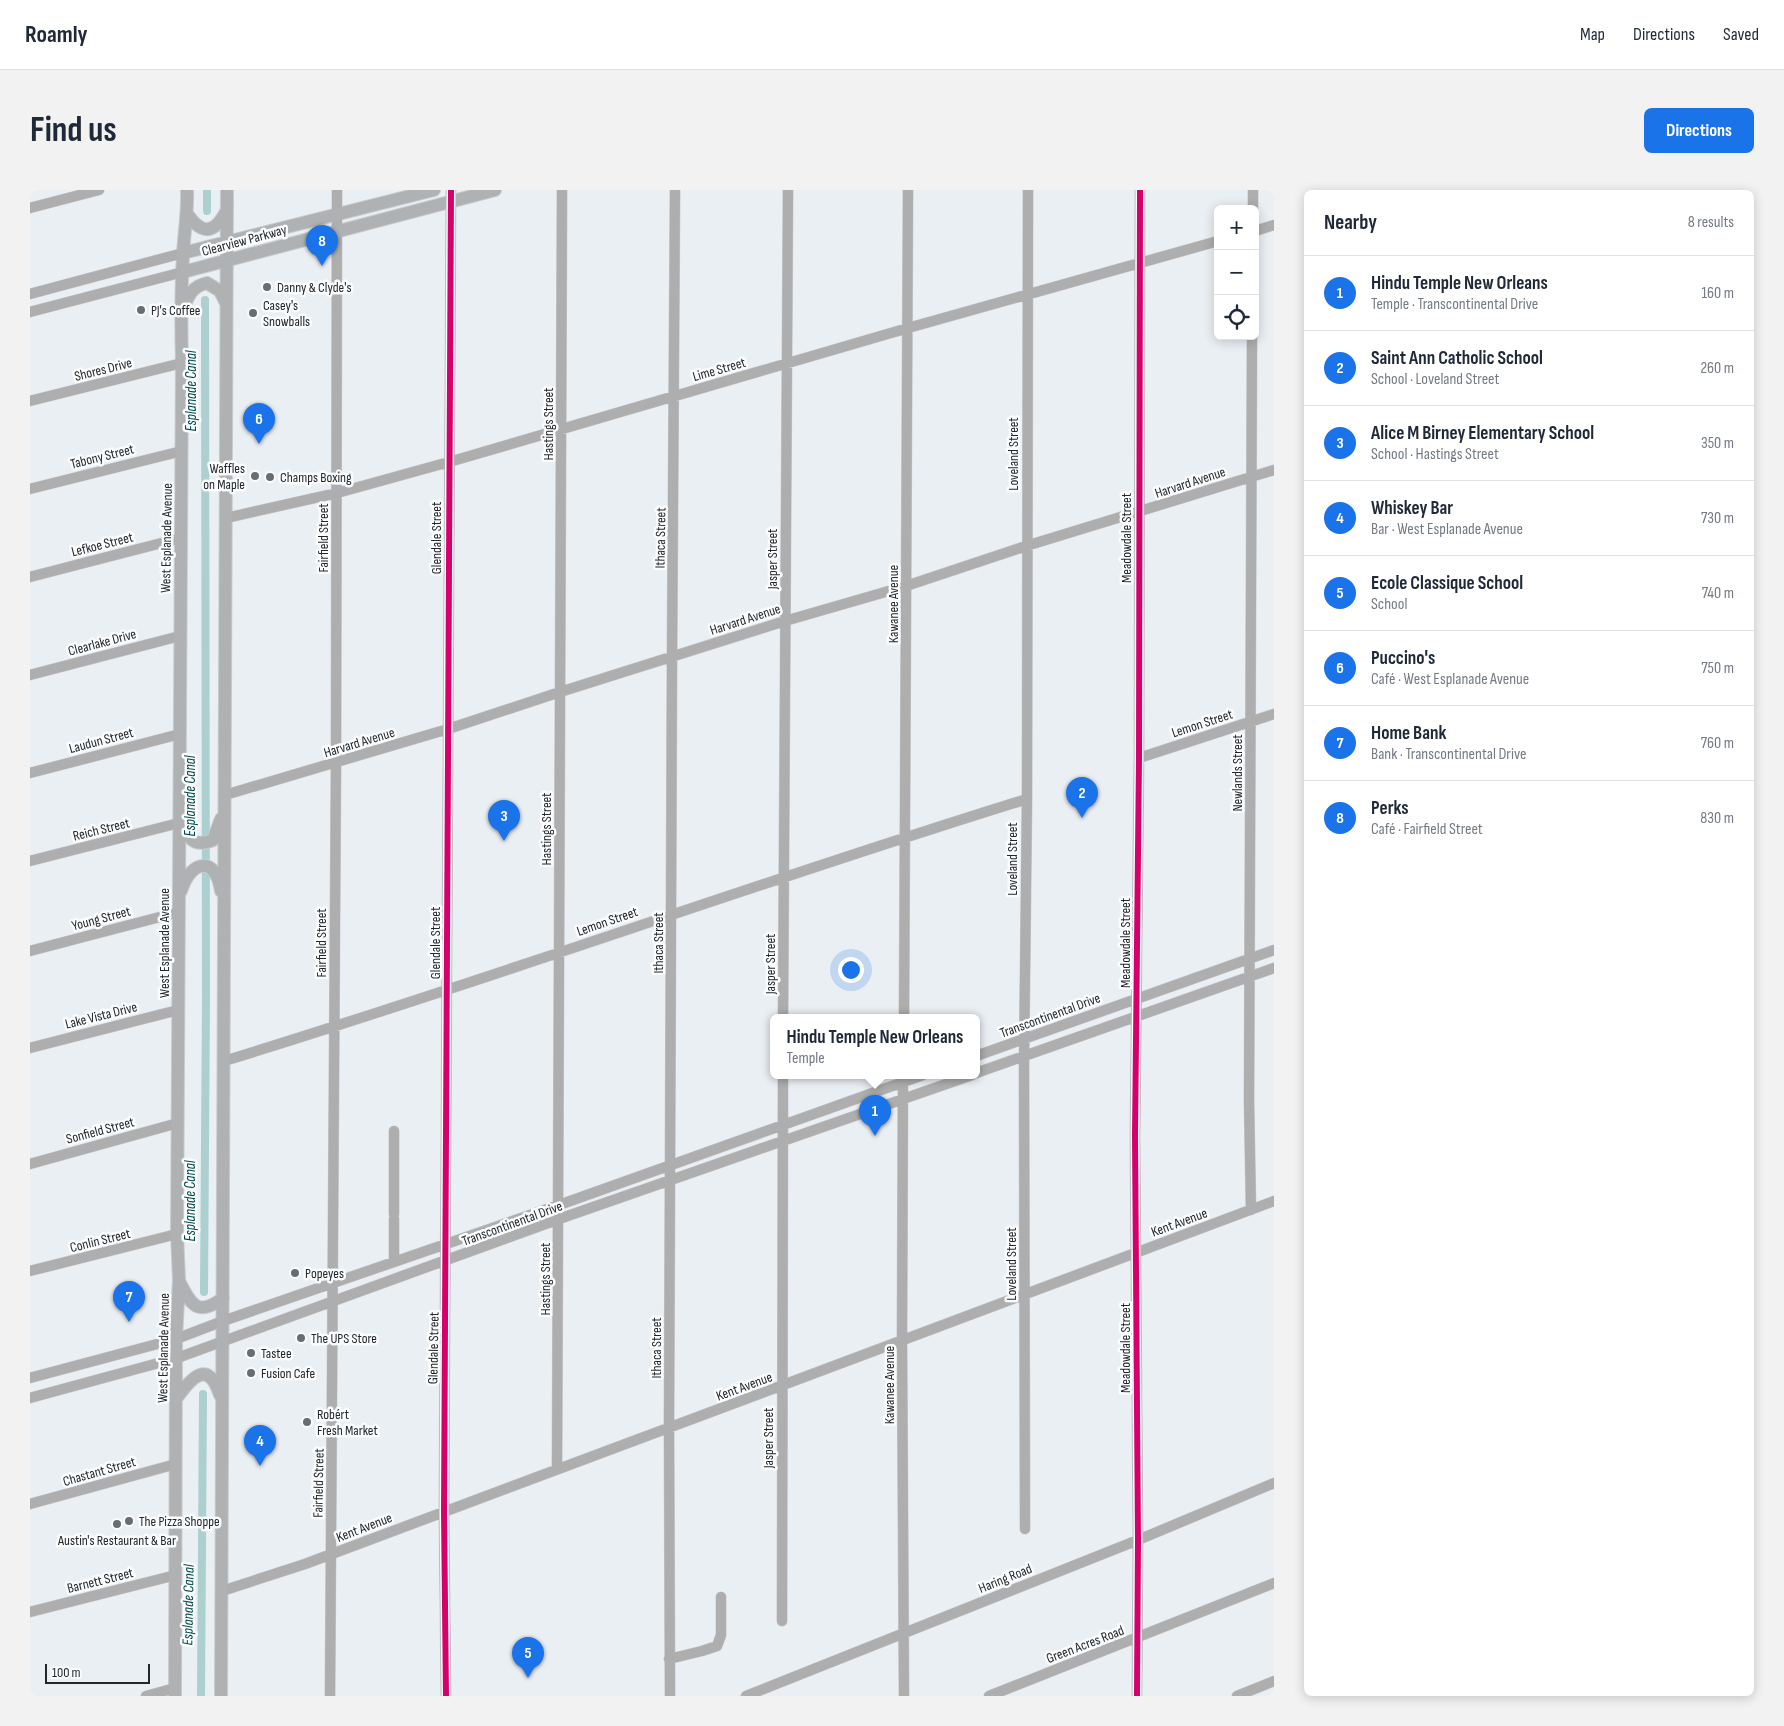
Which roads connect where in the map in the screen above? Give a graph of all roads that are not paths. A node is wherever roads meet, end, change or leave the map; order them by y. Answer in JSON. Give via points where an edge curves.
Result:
{"nodes":[{"id":1,"x":99,"y":190,"type":"edge"},
{"id":2,"x":187,"y":190,"type":"edge"},
{"id":3,"x":227,"y":190,"type":"edge"},
{"id":4,"x":337,"y":190,"type":"edge"},
{"id":5,"x":434,"y":190,"type":"edge"},
{"id":6,"x":495,"y":190,"type":"edge"},
{"id":7,"x":562,"y":190,"type":"edge"},
{"id":8,"x":675,"y":190,"type":"edge"},
{"id":9,"x":788,"y":190,"type":"edge"},
{"id":10,"x":908,"y":190,"type":"edge"},
{"id":11,"x":1028,"y":190,"type":"edge"},
{"id":12,"x":1140,"y":190,"type":"edge"},
{"id":13,"x":1253,"y":190,"type":"edge"},
{"id":14,"x":451,"y":196,"type":"edge"},
{"id":15,"x":1253,"y":205,"type":"edge"},
{"id":16,"x":30,"y":208,"type":"edge"},
{"id":17,"x":227,"y":210,"type":"junction"},
{"id":18,"x":188,"y":214,"type":"junction"},
{"id":19,"x":337,"y":215,"type":"junction"},
{"id":20,"x":1274,"y":225,"type":"edge"},
{"id":21,"x":338,"y":230,"type":"junction"},
{"id":22,"x":1259,"y":230,"type":"edge"},
{"id":23,"x":1214,"y":242,"type":"edge"},
{"id":24,"x":228,"y":243,"type":"junction"},
{"id":25,"x":183,"y":254,"type":"junction"},
{"id":26,"x":228,"y":260,"type":"junction"},
{"id":27,"x":1140,"y":263,"type":"junction"},
{"id":28,"x":182,"y":272,"type":"junction"},
{"id":29,"x":30,"y":294,"type":"edge"},
{"id":30,"x":1028,"y":295,"type":"junction"},
{"id":31,"x":227,"y":306,"type":"junction"},
{"id":32,"x":30,"y":312,"type":"edge"},
{"id":33,"x":181,"y":314,"type":"junction"},
{"id":34,"x":908,"y":328,"type":"junction"},
{"id":35,"x":1252,"y":340,"type":"edge"},
{"id":36,"x":182,"y":363,"type":"junction"},
{"id":37,"x":787,"y":364,"type":"junction"},
{"id":38,"x":675,"y":396,"type":"junction"},
{"id":39,"x":30,"y":401,"type":"edge"},
{"id":40,"x":562,"y":428,"type":"junction"},
{"id":41,"x":182,"y":451,"type":"junction"},
{"id":42,"x":449,"y":462,"type":"junction"},
{"id":43,"x":1274,"y":470,"type":"edge"},
{"id":44,"x":1252,"y":477,"type":"junction"},
{"id":45,"x":30,"y":489,"type":"edge"},
{"id":46,"x":336,"y":493,"type":"junction"},
{"id":47,"x":1139,"y":513,"type":"junction"},
{"id":48,"x":226,"y":518,"type":"junction"},
{"id":49,"x":181,"y":538,"type":"junction"},
{"id":50,"x":1026,"y":546,"type":"junction"},
{"id":51,"x":30,"y":576,"type":"edge"},
{"id":52,"x":906,"y":586,"type":"junction"},
{"id":53,"x":785,"y":621,"type":"junction"},
{"id":54,"x":180,"y":636,"type":"junction"},
{"id":55,"x":672,"y":658,"type":"junction"},
{"id":56,"x":30,"y":675,"type":"edge"},
{"id":57,"x":560,"y":692,"type":"junction"},
{"id":58,"x":1274,"y":714,"type":"edge"},
{"id":59,"x":1251,"y":722,"type":"junction"},
{"id":60,"x":448,"y":729,"type":"junction"},
{"id":61,"x":180,"y":734,"type":"junction"},
{"id":62,"x":180,"y":758,"type":"junction"},
{"id":63,"x":1138,"y":758,"type":"junction"},
{"id":64,"x":336,"y":763,"type":"junction"},
{"id":65,"x":30,"y":774,"type":"edge"},
{"id":66,"x":1027,"y":799,"type":"junction"},
{"id":67,"x":225,"y":801,"type":"junction"},
{"id":68,"x":179,"y":822,"type":"junction"},
{"id":69,"x":905,"y":836,"type":"junction"},
{"id":70,"x":30,"y":861,"type":"edge"},
{"id":71,"x":784,"y":877,"type":"junction"},
{"id":72,"x":179,"y":906,"type":"junction"},
{"id":73,"x":224,"y":913,"type":"junction"},
{"id":74,"x":672,"y":914,"type":"junction"},
{"id":75,"x":1274,"y":950,"type":"edge"},
{"id":76,"x":30,"y":951,"type":"edge"},
{"id":77,"x":559,"y":952,"type":"junction"},
{"id":78,"x":1251,"y":958,"type":"junction"},
{"id":79,"x":1274,"y":968,"type":"edge"},
{"id":80,"x":1251,"y":976,"type":"junction"},
{"id":81,"x":447,"y":990,"type":"junction"},
{"id":82,"x":1137,"y":999,"type":"junction"},
{"id":83,"x":178,"y":1010,"type":"junction"},
{"id":84,"x":783,"y":1014,"type":"edge"},
{"id":85,"x":904,"y":1014,"type":"edge"},
{"id":86,"x":1137,"y":1017,"type":"junction"},
{"id":87,"x":334,"y":1027,"type":"junction"},
{"id":88,"x":1025,"y":1038,"type":"junction"},
{"id":89,"x":30,"y":1048,"type":"edge"},
{"id":90,"x":980,"y":1055,"type":"edge"},
{"id":91,"x":1024,"y":1056,"type":"junction"},
{"id":92,"x":224,"y":1061,"type":"junction"},
{"id":93,"x":980,"y":1072,"type":"edge"},
{"id":94,"x":783,"y":1079,"type":"edge"},
{"id":95,"x":900,"y":1079,"type":"edge"},
{"id":96,"x":903,"y":1079,"type":"edge"},
{"id":97,"x":960,"y":1079,"type":"edge"},
{"id":98,"x":903,"y":1099,"type":"junction"},
{"id":99,"x":178,"y":1123,"type":"junction"},
{"id":100,"x":782,"y":1124,"type":"junction"},
{"id":101,"x":394,"y":1131,"type":"dead end"},
{"id":102,"x":782,"y":1142,"type":"junction"},
{"id":103,"x":30,"y":1164,"type":"edge"},
{"id":104,"x":671,"y":1164,"type":"junction"},
{"id":105,"x":671,"y":1181,"type":"junction"},
{"id":106,"x":1274,"y":1201,"type":"edge"},
{"id":107,"x":559,"y":1205,"type":"junction"},
{"id":108,"x":1251,"y":1210,"type":"junction"},
{"id":109,"x":559,"y":1219,"type":"junction"},
{"id":110,"x":178,"y":1234,"type":"junction"},
{"id":111,"x":446,"y":1244,"type":"junction"},
{"id":112,"x":1136,"y":1252,"type":"junction"},
{"id":113,"x":446,"y":1261,"type":"junction"},
{"id":114,"x":394,"y":1262,"type":"junction"},
{"id":115,"x":30,"y":1271,"type":"edge"},
{"id":116,"x":179,"y":1280,"type":"junction"},
{"id":117,"x":333,"y":1283,"type":"junction"},
{"id":118,"x":306,"y":1293,"type":"junction"},
{"id":119,"x":1025,"y":1294,"type":"junction"},
{"id":120,"x":223,"y":1298,"type":"junction"},
{"id":121,"x":333,"y":1302,"type":"junction"},
{"id":122,"x":292,"y":1316,"type":"junction"},
{"id":123,"x":223,"y":1321,"type":"junction"},
{"id":124,"x":176,"y":1339,"type":"junction"},
{"id":125,"x":223,"y":1340,"type":"junction"},
{"id":126,"x":902,"y":1341,"type":"junction"},
{"id":127,"x":176,"y":1358,"type":"junction"},
{"id":128,"x":30,"y":1378,"type":"edge"},
{"id":129,"x":782,"y":1386,"type":"junction"},
{"id":130,"x":30,"y":1398,"type":"edge"},
{"id":131,"x":176,"y":1399,"type":"junction"},
{"id":132,"x":223,"y":1402,"type":"junction"},
{"id":133,"x":669,"y":1428,"type":"junction"},
{"id":134,"x":176,"y":1464,"type":"junction"},
{"id":135,"x":557,"y":1469,"type":"junction"},
{"id":136,"x":1274,"y":1483,"type":"edge"},
{"id":137,"x":30,"y":1504,"type":"edge"},
{"id":138,"x":444,"y":1512,"type":"junction"},
{"id":139,"x":1025,"y":1529,"type":"dead end"},
{"id":140,"x":1138,"y":1540,"type":"junction"},
{"id":141,"x":330,"y":1555,"type":"junction"},
{"id":142,"x":176,"y":1575,"type":"junction"},
{"id":143,"x":1274,"y":1583,"type":"edge"},
{"id":144,"x":222,"y":1591,"type":"junction"},
{"id":145,"x":721,"y":1597,"type":"dead end"},
{"id":146,"x":30,"y":1612,"type":"edge"},
{"id":147,"x":782,"y":1620,"type":"dead end"},
{"id":148,"x":904,"y":1633,"type":"junction"},
{"id":149,"x":1137,"y":1638,"type":"junction"},
{"id":150,"x":669,"y":1659,"type":"junction"},
{"id":151,"x":1274,"y":1681,"type":"edge"},
{"id":152,"x":175,"y":1692,"type":"edge"},
{"id":153,"x":146,"y":1696,"type":"edge"},
{"id":154,"x":221,"y":1696,"type":"edge"},
{"id":155,"x":330,"y":1696,"type":"edge"},
{"id":156,"x":446,"y":1696,"type":"edge"},
{"id":157,"x":670,"y":1696,"type":"edge"},
{"id":158,"x":746,"y":1696,"type":"edge"},
{"id":159,"x":904,"y":1696,"type":"edge"},
{"id":160,"x":989,"y":1696,"type":"edge"},
{"id":161,"x":1137,"y":1696,"type":"edge"},
{"id":162,"x":1237,"y":1696,"type":"edge"}],
"edges":[{"from":1,"to":16,"type":"street"},
{"from":2,"to":18,"type":"main road","name":"West Esplanade Avenue"},
{"from":3,"to":17,"type":"main road"},
{"from":4,"to":19,"type":"street","name":"Fairfield Street"},
{"from":5,"to":19,"type":"main road","name":"Clearview Parkway"},
{"from":6,"to":14,"type":"main road","name":"Clearview Parkway"},
{"from":7,"to":40,"type":"street","name":"Hastings Street"},
{"from":8,"to":38,"type":"street","name":"Ithaca Street"},
{"from":9,"to":37,"type":"street","name":"Jasper Street"},
{"from":10,"to":34,"type":"street","name":"Kawanee Avenue"},
{"from":11,"to":30,"type":"street","name":"Loveland Street"},
{"from":12,"to":27,"type":"street","name":"Meadowdale Street"},
{"from":13,"to":15,"type":"street"},
{"from":14,"to":21,"type":"main road","name":"Clearview Parkway"},
{"from":14,"to":42,"type":"street","name":"Glendale Street"},
{"from":17,"to":18,"type":"main road","via":[[218,224],[206,230],[194,223]]},
{"from":17,"to":24,"type":"main road"},
{"from":18,"to":25,"type":"main road","name":"West Esplanade Avenue"},
{"from":19,"to":21,"type":"street","name":"Fairfield Street"},
{"from":19,"to":24,"type":"main road","name":"Clearview Parkway"},
{"from":20,"to":22,"type":"street"},
{"from":21,"to":26,"type":"main road","name":"Clearview Parkway"},
{"from":21,"to":46,"type":"street","name":"Fairfield Street"},
{"from":23,"to":27,"type":"street","name":"Lime Street"},
{"from":24,"to":25,"type":"main road","name":"Clearview Parkway"},
{"from":24,"to":26,"type":"main road"},
{"from":25,"to":28,"type":"main road","name":"West Esplanade Avenue"},
{"from":25,"to":29,"type":"street","name":"Clearview Parkway"},
{"from":26,"to":28,"type":"main road","name":"Clearview Parkway"},
{"from":26,"to":31,"type":"main road"},
{"from":27,"to":30,"type":"street","name":"Lime Street"},
{"from":27,"to":47,"type":"street","name":"Meadowdale Street"},
{"from":28,"to":32,"type":"street","name":"Clearview Parkway"},
{"from":28,"to":33,"type":"main road","name":"West Esplanade Avenue"},
{"from":30,"to":34,"type":"street","name":"Lime Street"},
{"from":30,"to":50,"type":"street","name":"Loveland Street"},
{"from":31,"to":33,"type":"main road","via":[[220,291],[207,283],[192,290]]},
{"from":31,"to":48,"type":"main road"},
{"from":33,"to":36,"type":"main road","name":"West Esplanade Avenue"},
{"from":34,"to":37,"type":"street","name":"Lime Street"},
{"from":34,"to":52,"type":"street","name":"Kawanee Avenue"},
{"from":35,"to":44,"type":"street","name":"Newlands Street"},
{"from":36,"to":39,"type":"street","name":"Shores Drive"},
{"from":36,"to":41,"type":"main road","name":"West Esplanade Avenue"},
{"from":37,"to":38,"type":"street","name":"Lime Street"},
{"from":37,"to":53,"type":"street","name":"Jasper Street"},
{"from":38,"to":40,"type":"street","name":"Lime Street"},
{"from":38,"to":55,"type":"street","name":"Ithaca Street"},
{"from":40,"to":42,"type":"street","name":"Lime Street"},
{"from":40,"to":57,"type":"street","name":"Hastings Street"},
{"from":41,"to":45,"type":"street","name":"Tabony Street"},
{"from":41,"to":49,"type":"main road","name":"West Esplanade Avenue"},
{"from":42,"to":46,"type":"street","name":"Lime Street"},
{"from":42,"to":60,"type":"street","name":"Glendale Street"},
{"from":43,"to":44,"type":"street","name":"Harvard Avenue"},
{"from":44,"to":47,"type":"street","name":"Harvard Avenue"},
{"from":44,"to":59,"type":"street","name":"Newlands Street"},
{"from":46,"to":48,"type":"street","name":"Lime Street"},
{"from":46,"to":64,"type":"street","name":"Fairfield Street"},
{"from":47,"to":50,"type":"street","name":"Harvard Avenue"},
{"from":47,"to":63,"type":"street","name":"Meadowdale Street"},
{"from":48,"to":67,"type":"main road"},
{"from":49,"to":51,"type":"street","name":"Lefkoe Street"},
{"from":49,"to":54,"type":"main road","name":"West Esplanade Avenue"},
{"from":50,"to":52,"type":"street","name":"Harvard Avenue"},
{"from":50,"to":66,"type":"street","name":"Loveland Street"},
{"from":52,"to":53,"type":"street","name":"Harvard Avenue"},
{"from":52,"to":69,"type":"street","name":"Kawanee Avenue"},
{"from":53,"to":55,"type":"street","name":"Harvard Avenue"},
{"from":53,"to":71,"type":"street","name":"Jasper Street"},
{"from":54,"to":56,"type":"street","name":"Clearlake Drive"},
{"from":54,"to":61,"type":"main road","name":"West Esplanade Avenue"},
{"from":55,"to":57,"type":"street","name":"Harvard Avenue"},
{"from":55,"to":74,"type":"street","name":"Ithaca Street"},
{"from":57,"to":60,"type":"street","name":"Harvard Avenue"},
{"from":57,"to":77,"type":"street","name":"Hastings Street"},
{"from":58,"to":59,"type":"street","name":"Lemon Street"},
{"from":59,"to":63,"type":"street","name":"Lemon Street"},
{"from":59,"to":78,"type":"street","name":"Newlands Street"},
{"from":60,"to":64,"type":"street","name":"Harvard Avenue"},
{"from":60,"to":81,"type":"street","name":"Glendale Street"},
{"from":61,"to":62,"type":"main road","name":"West Esplanade Avenue"},
{"from":61,"to":65,"type":"street","name":"Laudun Street"},
{"from":62,"to":67,"type":"main road","via":[[185,775],[185,829],[193,841],[204,843],[213,840]]},
{"from":62,"to":68,"type":"main road","name":"West Esplanade Avenue"},
{"from":63,"to":82,"type":"street","name":"Meadowdale Street"},
{"from":64,"to":67,"type":"street","name":"Harvard Avenue"},
{"from":64,"to":87,"type":"street","name":"Fairfield Street"},
{"from":66,"to":69,"type":"street","name":"Lemon Street"},
{"from":66,"to":88,"type":"street","name":"Loveland Street"},
{"from":67,"to":73,"type":"main road"},
{"from":68,"to":70,"type":"street","name":"Reich Street"},
{"from":68,"to":72,"type":"main road","name":"West Esplanade Avenue"},
{"from":69,"to":71,"type":"street","name":"Lemon Street"},
{"from":69,"to":85,"type":"street","name":"Kawanee Avenue"},
{"from":71,"to":74,"type":"street","name":"Lemon Street"},
{"from":71,"to":84,"type":"street","name":"Jasper Street"},
{"from":72,"to":73,"type":"main road","via":[[184,881],[190,871],[196,867],[209,868],[219,880]]},
{"from":72,"to":76,"type":"street","name":"Young Street"},
{"from":72,"to":83,"type":"main road","name":"West Esplanade Avenue"},
{"from":73,"to":92,"type":"main road"},
{"from":74,"to":77,"type":"street","name":"Lemon Street"},
{"from":74,"to":104,"type":"street","name":"Ithaca Street"},
{"from":75,"to":78,"type":"street","name":"Transcontinental Drive"},
{"from":77,"to":81,"type":"street","name":"Lemon Street"},
{"from":77,"to":107,"type":"street","name":"Hastings Street"},
{"from":78,"to":80,"type":"street","name":"Newlands Street"},
{"from":78,"to":82,"type":"street","name":"Transcontinental Drive"},
{"from":79,"to":80,"type":"street"},
{"from":80,"to":86,"type":"street"},
{"from":80,"to":108,"type":"street","name":"Newlands Street"},
{"from":81,"to":87,"type":"street","name":"Lemon Street"},
{"from":81,"to":111,"type":"street","name":"Glendale Street"},
{"from":82,"to":86,"type":"street","name":"Meadowdale Street"},
{"from":82,"to":88,"type":"street","name":"Transcontinental Drive"},
{"from":83,"to":89,"type":"street","name":"Lake Vista Drive"},
{"from":83,"to":99,"type":"main road","name":"West Esplanade Avenue"},
{"from":86,"to":91,"type":"street"},
{"from":86,"to":112,"type":"street","name":"Meadowdale Street"},
{"from":87,"to":92,"type":"street","name":"Lemon Street"},
{"from":87,"to":117,"type":"street","name":"Fairfield Street"},
{"from":88,"to":90,"type":"street","name":"Transcontinental Drive"},
{"from":88,"to":91,"type":"street","name":"Loveland Street"},
{"from":91,"to":93,"type":"street"},
{"from":91,"to":119,"type":"street","name":"Loveland Street"},
{"from":92,"to":120,"type":"main road"},
{"from":94,"to":100,"type":"street","name":"Jasper Street"},
{"from":95,"to":100,"type":"street","name":"Transcontinental Drive"},
{"from":96,"to":98,"type":"street","name":"Kawanee Avenue"},
{"from":97,"to":98,"type":"street","name":"Transcontinental Drive"},
{"from":98,"to":102,"type":"street","name":"Transcontinental Drive"},
{"from":98,"to":126,"type":"street","name":"Kawanee Avenue"},
{"from":99,"to":103,"type":"street","name":"Sonfield Street"},
{"from":99,"to":110,"type":"main road","name":"West Esplanade Avenue"},
{"from":100,"to":102,"type":"street","name":"Jasper Street"},
{"from":100,"to":104,"type":"street","name":"Transcontinental Drive"},
{"from":101,"to":114,"type":"street"},
{"from":102,"to":105,"type":"street","name":"Transcontinental Drive"},
{"from":102,"to":129,"type":"street","name":"Jasper Street"},
{"from":104,"to":105,"type":"street","name":"Ithaca Street"},
{"from":104,"to":107,"type":"street","name":"Transcontinental Drive"},
{"from":105,"to":109,"type":"street","name":"Transcontinental Drive"},
{"from":105,"to":133,"type":"street","name":"Ithaca Street"},
{"from":106,"to":108,"type":"street","name":"Kent Avenue"},
{"from":107,"to":109,"type":"street","name":"Hastings Street"},
{"from":107,"to":111,"type":"street","name":"Transcontinental Drive"},
{"from":108,"to":112,"type":"street","name":"Kent Avenue"},
{"from":109,"to":113,"type":"street","name":"Transcontinental Drive"},
{"from":109,"to":135,"type":"street","name":"Hastings Street"},
{"from":110,"to":115,"type":"street","name":"Conlin Street"},
{"from":110,"to":116,"type":"main road","name":"West Esplanade Avenue"},
{"from":111,"to":113,"type":"street","name":"Glendale Street"},
{"from":111,"to":114,"type":"street","name":"Transcontinental Drive"},
{"from":112,"to":119,"type":"street","name":"Kent Avenue"},
{"from":112,"to":140,"type":"street","name":"Meadowdale Street"},
{"from":113,"to":121,"type":"street","name":"Transcontinental Drive"},
{"from":113,"to":138,"type":"street","name":"Glendale Street"},
{"from":114,"to":117,"type":"street","name":"Transcontinental Drive"},
{"from":116,"to":120,"type":"main road","via":[[195,1306],[208,1307]]},
{"from":116,"to":124,"type":"main road","name":"West Esplanade Avenue"},
{"from":117,"to":118,"type":"street","name":"Transcontinental Drive"},
{"from":117,"to":121,"type":"street","name":"Fairfield Street"},
{"from":118,"to":122,"type":"street","via":[[307,1302]]},
{"from":118,"to":123,"type":"street","name":"Transcontinental Drive"},
{"from":119,"to":126,"type":"street","name":"Kent Avenue"},
{"from":119,"to":139,"type":"street","name":"Loveland Street"},
{"from":120,"to":123,"type":"main road"},
{"from":121,"to":122,"type":"street","name":"Transcontinental Drive"},
{"from":121,"to":141,"type":"street","name":"Fairfield Street"},
{"from":122,"to":125,"type":"street","name":"Transcontinental Drive"},
{"from":123,"to":124,"type":"street","name":"Transcontinental Drive"},
{"from":123,"to":125,"type":"main road"},
{"from":124,"to":127,"type":"main road","name":"West Esplanade Avenue"},
{"from":124,"to":128,"type":"street","name":"Transcontinental Drive"},
{"from":125,"to":127,"type":"street","name":"Transcontinental Drive"},
{"from":125,"to":132,"type":"main road"},
{"from":126,"to":129,"type":"street","name":"Kent Avenue"},
{"from":126,"to":148,"type":"street","name":"Kawanee Avenue"},
{"from":127,"to":130,"type":"street","name":"Transcontinental Drive"},
{"from":127,"to":131,"type":"main road","name":"West Esplanade Avenue"},
{"from":129,"to":133,"type":"street","name":"Kent Avenue"},
{"from":129,"to":147,"type":"street","name":"Jasper Street"},
{"from":131,"to":132,"type":"main road","via":[[193,1377],[208,1375],[216,1382]]},
{"from":131,"to":134,"type":"main road","name":"West Esplanade Avenue"},
{"from":132,"to":144,"type":"main road"},
{"from":133,"to":135,"type":"street","name":"Kent Avenue"},
{"from":133,"to":150,"type":"street","name":"Ithaca Street"},
{"from":134,"to":137,"type":"street","name":"Chastant Street"},
{"from":134,"to":142,"type":"main road","name":"West Esplanade Avenue"},
{"from":135,"to":138,"type":"street","name":"Kent Avenue"},
{"from":136,"to":140,"type":"street","name":"Haring Road"},
{"from":138,"to":141,"type":"street","name":"Kent Avenue"},
{"from":138,"to":156,"type":"street","name":"Glendale Street"},
{"from":140,"to":148,"type":"street","name":"Haring Road"},
{"from":140,"to":149,"type":"street","name":"Meadowdale Street"},
{"from":141,"to":144,"type":"street","name":"Kent Avenue"},
{"from":141,"to":155,"type":"street","name":"Fairfield Street"},
{"from":142,"to":146,"type":"street","name":"Barnett Street"},
{"from":142,"to":152,"type":"main road","name":"West Esplanade Avenue"},
{"from":143,"to":149,"type":"street","name":"Green Acres Road"},
{"from":144,"to":154,"type":"main road"},
{"from":145,"to":150,"type":"street","via":[[721,1635],[717,1646]]},
{"from":148,"to":158,"type":"street","name":"Haring Road"},
{"from":148,"to":159,"type":"street","name":"Kawanee Avenue"},
{"from":149,"to":160,"type":"street","name":"Green Acres Road"},
{"from":149,"to":161,"type":"street","name":"Meadowdale Street"},
{"from":150,"to":157,"type":"street","name":"Ithaca Street"},
{"from":151,"to":162,"type":"street"},
{"from":152,"to":153,"type":"street"}]}
